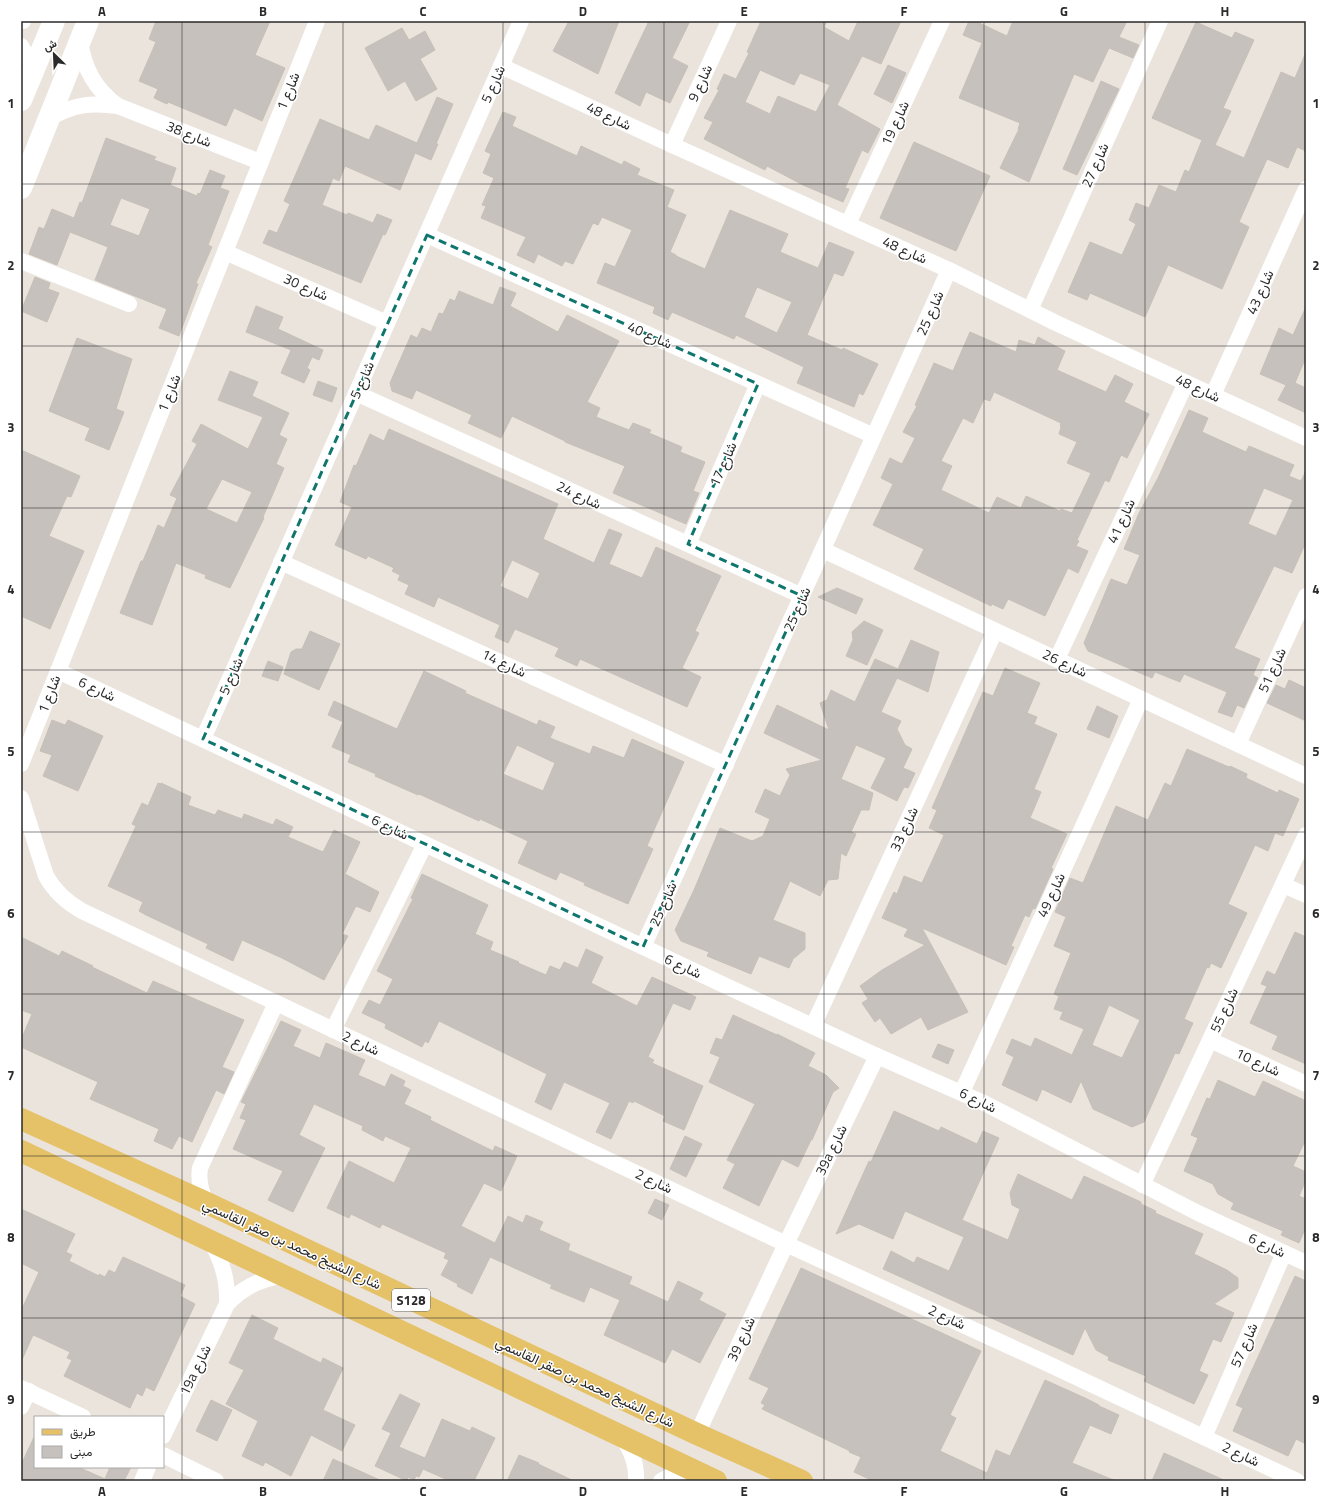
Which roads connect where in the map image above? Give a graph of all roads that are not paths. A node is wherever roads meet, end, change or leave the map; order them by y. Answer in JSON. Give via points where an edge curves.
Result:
{"nodes":[{"id":1,"x":54,"y":21,"type":"edge"},
{"id":2,"x":88,"y":21,"type":"edge"},
{"id":3,"x":316,"y":21,"type":"edge"},
{"id":4,"x":521,"y":21,"type":"edge"},
{"id":5,"x":729,"y":21,"type":"edge"},
{"id":6,"x":942,"y":21,"type":"edge"},
{"id":7,"x":1160,"y":21,"type":"edge"},
{"id":8,"x":80,"y":42,"type":"junction"},
{"id":9,"x":21,"y":46,"type":"edge"},
{"id":10,"x":501,"y":66,"type":"junction"},
{"id":11,"x":34,"y":69,"type":"junction"},
{"id":12,"x":21,"y":99,"type":"edge"},
{"id":13,"x":21,"y":105,"type":"edge"},
{"id":14,"x":118,"y":106,"type":"junction"},
{"id":15,"x":48,"y":119,"type":"junction"},
{"id":16,"x":672,"y":145,"type":"junction"},
{"id":17,"x":28,"y":151,"type":"edge"},
{"id":18,"x":260,"y":162,"type":"junction"},
{"id":19,"x":21,"y":188,"type":"edge"},
{"id":20,"x":1306,"y":189,"type":"edge"},
{"id":21,"x":848,"y":224,"type":"junction"},
{"id":22,"x":427,"y":235,"type":"junction"},
{"id":23,"x":225,"y":252,"type":"junction"},
{"id":24,"x":21,"y":261,"type":"edge"},
{"id":25,"x":949,"y":270,"type":"junction"},
{"id":26,"x":129,"y":304,"type":"dead end"},
{"id":27,"x":1030,"y":310,"type":"junction"},
{"id":28,"x":387,"y":323,"type":"junction"},
{"id":29,"x":1186,"y":383,"type":"junction"},
{"id":30,"x":758,"y":384,"type":"junction"},
{"id":31,"x":356,"y":393,"type":"junction"},
{"id":32,"x":1213,"y":395,"type":"junction"},
{"id":33,"x":874,"y":436,"type":"junction"},
{"id":34,"x":1306,"y":438,"type":"edge"},
{"id":35,"x":688,"y":544,"type":"junction"},
{"id":36,"x":823,"y":550,"type":"junction"},
{"id":37,"x":281,"y":562,"type":"junction"},
{"id":38,"x":802,"y":596,"type":"junction"},
{"id":39,"x":1306,"y":596,"type":"edge"},
{"id":40,"x":995,"y":631,"type":"junction"},
{"id":41,"x":1057,"y":659,"type":"junction"},
{"id":42,"x":58,"y":671,"type":"junction"},
{"id":43,"x":1141,"y":699,"type":"junction"},
{"id":44,"x":203,"y":739,"type":"junction"},
{"id":45,"x":1238,"y":744,"type":"junction"},
{"id":46,"x":21,"y":764,"type":"edge"},
{"id":47,"x":726,"y":764,"type":"junction"},
{"id":48,"x":1306,"y":776,"type":"edge"},
{"id":49,"x":21,"y":798,"type":"edge"},
{"id":50,"x":1306,"y":836,"type":"edge"},
{"id":51,"x":425,"y":844,"type":"junction"},
{"id":52,"x":1283,"y":885,"type":"junction"},
{"id":53,"x":1306,"y":895,"type":"edge"},
{"id":54,"x":643,"y":947,"type":"junction"},
{"id":55,"x":276,"y":1003,"type":"junction"},
{"id":56,"x":813,"y":1026,"type":"junction"},
{"id":57,"x":332,"y":1030,"type":"junction"},
{"id":58,"x":1210,"y":1040,"type":"junction"},
{"id":59,"x":877,"y":1056,"type":"junction"},
{"id":60,"x":1306,"y":1084,"type":"edge"},
{"id":61,"x":962,"y":1092,"type":"junction"},
{"id":62,"x":21,"y":1120,"type":"edge"},
{"id":63,"x":26,"y":1156,"type":"edge"},
{"id":64,"x":1142,"y":1185,"type":"junction"},
{"id":65,"x":207,"y":1203,"type":"junction"},
{"id":66,"x":211,"y":1242,"type":"junction"},
{"id":67,"x":786,"y":1244,"type":"junction"},
{"id":68,"x":1284,"y":1253,"type":"junction"},
{"id":69,"x":1306,"y":1263,"type":"edge"},
{"id":70,"x":284,"y":1276,"type":"junction"},
{"id":71,"x":409,"y":1299,"type":"junction"},
{"id":72,"x":226,"y":1304,"type":"junction"},
{"id":73,"x":362,"y":1313,"type":"junction"},
{"id":74,"x":25,"y":1389,"type":"edge"},
{"id":75,"x":21,"y":1407,"type":"edge"},
{"id":76,"x":81,"y":1416,"type":"edge"},
{"id":77,"x":164,"y":1434,"type":"edge"},
{"id":78,"x":697,"y":1434,"type":"junction"},
{"id":79,"x":621,"y":1436,"type":"junction"},
{"id":80,"x":1204,"y":1436,"type":"junction"},
{"id":81,"x":164,"y":1455,"type":"edge"},
{"id":82,"x":148,"y":1468,"type":"edge"},
{"id":83,"x":691,"y":1469,"type":"junction"},
{"id":84,"x":142,"y":1481,"type":"edge"},
{"id":85,"x":216,"y":1481,"type":"edge"},
{"id":86,"x":636,"y":1481,"type":"edge"},
{"id":87,"x":661,"y":1481,"type":"edge"},
{"id":88,"x":716,"y":1481,"type":"edge"},
{"id":89,"x":802,"y":1481,"type":"edge"},
{"id":90,"x":1297,"y":1481,"type":"edge"}],
"edges":[{"from":1,"to":11,"type":"main road"},
{"from":2,"to":8,"type":"main road"},
{"from":3,"to":18,"type":"street","name":"شارع 1"},
{"from":4,"to":10,"type":"street","name":"شارع 5"},
{"from":5,"to":16,"type":"street","name":"شارع 9"},
{"from":6,"to":21,"type":"street","name":"شارع 19"},
{"from":7,"to":27,"type":"street","name":"شارع 27"},
{"from":8,"to":14,"type":"street","name":"شارع 38","via":[[86,67],[92,78]]},
{"from":8,"to":15,"type":"main road"},
{"from":9,"to":11,"type":"street"},
{"from":10,"to":16,"type":"street","name":"شارع 48"},
{"from":10,"to":22,"type":"street","name":"شارع 5"},
{"from":11,"to":12,"type":"main road"},
{"from":12,"to":13,"type":"main road"},
{"from":14,"to":15,"type":"street","name":"شارع 38","via":[[82,105]]},
{"from":14,"to":18,"type":"street","name":"شارع 38"},
{"from":15,"to":17,"type":"main road"},
{"from":16,"to":21,"type":"street","name":"شارع 48"},
{"from":17,"to":19,"type":"main road"},
{"from":18,"to":23,"type":"street","name":"شارع 1"},
{"from":20,"to":32,"type":"street","name":"شارع 43"},
{"from":21,"to":25,"type":"street","name":"شارع 48"},
{"from":22,"to":28,"type":"street","name":"شارع 5"},
{"from":22,"to":30,"type":"street","name":"شارع 40"},
{"from":23,"to":28,"type":"street","name":"شارع 30"},
{"from":23,"to":42,"type":"street","name":"شارع 1"},
{"from":24,"to":26,"type":"street"},
{"from":25,"to":27,"type":"street","name":"شارع 48"},
{"from":25,"to":33,"type":"street","name":"شارع 25"},
{"from":27,"to":29,"type":"street","name":"شارع 48"},
{"from":28,"to":31,"type":"street","name":"شارع 5"},
{"from":29,"to":32,"type":"street","name":"شارع 48"},
{"from":29,"to":41,"type":"street","name":"شارع 41"},
{"from":30,"to":33,"type":"street","name":"شارع 40"},
{"from":30,"to":35,"type":"street","name":"شارع 17"},
{"from":31,"to":35,"type":"street","name":"شارع 24"},
{"from":31,"to":37,"type":"street","name":"شارع 5"},
{"from":32,"to":34,"type":"street","name":"شارع 48"},
{"from":33,"to":36,"type":"street","name":"شارع 25"},
{"from":35,"to":38,"type":"street","name":"شارع 24"},
{"from":36,"to":38,"type":"street","name":"شارع 25"},
{"from":36,"to":40,"type":"street","name":"شارع 26"},
{"from":37,"to":44,"type":"street","name":"شارع 5"},
{"from":37,"to":47,"type":"street","name":"شارع 14"},
{"from":38,"to":47,"type":"street","name":"شارع 25"},
{"from":39,"to":45,"type":"street","name":"شارع 51"},
{"from":40,"to":41,"type":"street","name":"شارع 26"},
{"from":40,"to":56,"type":"street","name":"شارع 33"},
{"from":41,"to":43,"type":"street","name":"شارع 26"},
{"from":42,"to":44,"type":"street","name":"شارع 6"},
{"from":42,"to":46,"type":"street","name":"شارع 1"},
{"from":43,"to":45,"type":"street","name":"شارع 26"},
{"from":43,"to":61,"type":"street","name":"شارع 49"},
{"from":44,"to":51,"type":"street","name":"شارع 6"},
{"from":45,"to":48,"type":"street","name":"شارع 26"},
{"from":47,"to":54,"type":"street","name":"شارع 25"},
{"from":49,"to":55,"type":"street","name":"شارع 2","via":[[46,876],[71,905]]},
{"from":50,"to":52,"type":"street","name":"شارع 55"},
{"from":51,"to":54,"type":"street","name":"شارع 6"},
{"from":51,"to":57,"type":"street"},
{"from":52,"to":53,"type":"street"},
{"from":52,"to":58,"type":"street","name":"شارع 55"},
{"from":54,"to":56,"type":"street","name":"شارع 6"},
{"from":55,"to":57,"type":"street","name":"شارع 2"},
{"from":55,"to":65,"type":"street","via":[[200,1168],[200,1186]]},
{"from":56,"to":59,"type":"street","name":"شارع 6"},
{"from":57,"to":67,"type":"street","name":"شارع 2"},
{"from":58,"to":60,"type":"street","name":"شارع 10"},
{"from":58,"to":64,"type":"street","name":"شارع 55"},
{"from":59,"to":61,"type":"street","name":"شارع 6"},
{"from":59,"to":67,"type":"street","name":"39a شارع"},
{"from":61,"to":64,"type":"street","name":"شارع 6"},
{"from":62,"to":65,"type":"main road","name":"شارع الشيخ محمد بن صقر القاسمي","number":"S128"},
{"from":63,"to":66,"type":"main road","number":"S128"},
{"from":64,"to":68,"type":"street","name":"شارع 6"},
{"from":65,"to":71,"type":"main road","name":"شارع الشيخ محمد بن صقر القاسمي","number":"S128"},
{"from":66,"to":70,"type":"main road","number":"S128"},
{"from":66,"to":72,"type":"street","name":"19a شارع","via":[[218,1253],[226,1278]]},
{"from":67,"to":78,"type":"street","name":"شارع 39"},
{"from":67,"to":80,"type":"street","name":"شارع 2"},
{"from":68,"to":69,"type":"street","name":"شارع 6"},
{"from":68,"to":80,"type":"street","name":"شارع 57"},
{"from":70,"to":72,"type":"street","name":"19a شارع","via":[[259,1281],[236,1294]]},
{"from":70,"to":73,"type":"main road","number":"S128"},
{"from":71,"to":73,"type":"main road","via":[[388,1298]]},
{"from":71,"to":78,"type":"main road","name":"شارع الشيخ محمد بن صقر القاسمي","number":"S128"},
{"from":72,"to":77,"type":"street","name":"19a شارع"},
{"from":73,"to":79,"type":"main road","number":"S128"},
{"from":74,"to":75,"type":"street"},
{"from":74,"to":76,"type":"street"},
{"from":78,"to":89,"type":"main road","name":"شارع الشيخ محمد بن صقر القاسمي","number":"S128"},
{"from":79,"to":83,"type":"main road","number":"S128"},
{"from":79,"to":86,"type":"street","via":[[634,1459]]},
{"from":80,"to":90,"type":"street","name":"شارع 2"},
{"from":81,"to":85,"type":"street"},
{"from":82,"to":84,"type":"street"},
{"from":83,"to":87,"type":"street"},
{"from":83,"to":88,"type":"main road","number":"S128"}]}
